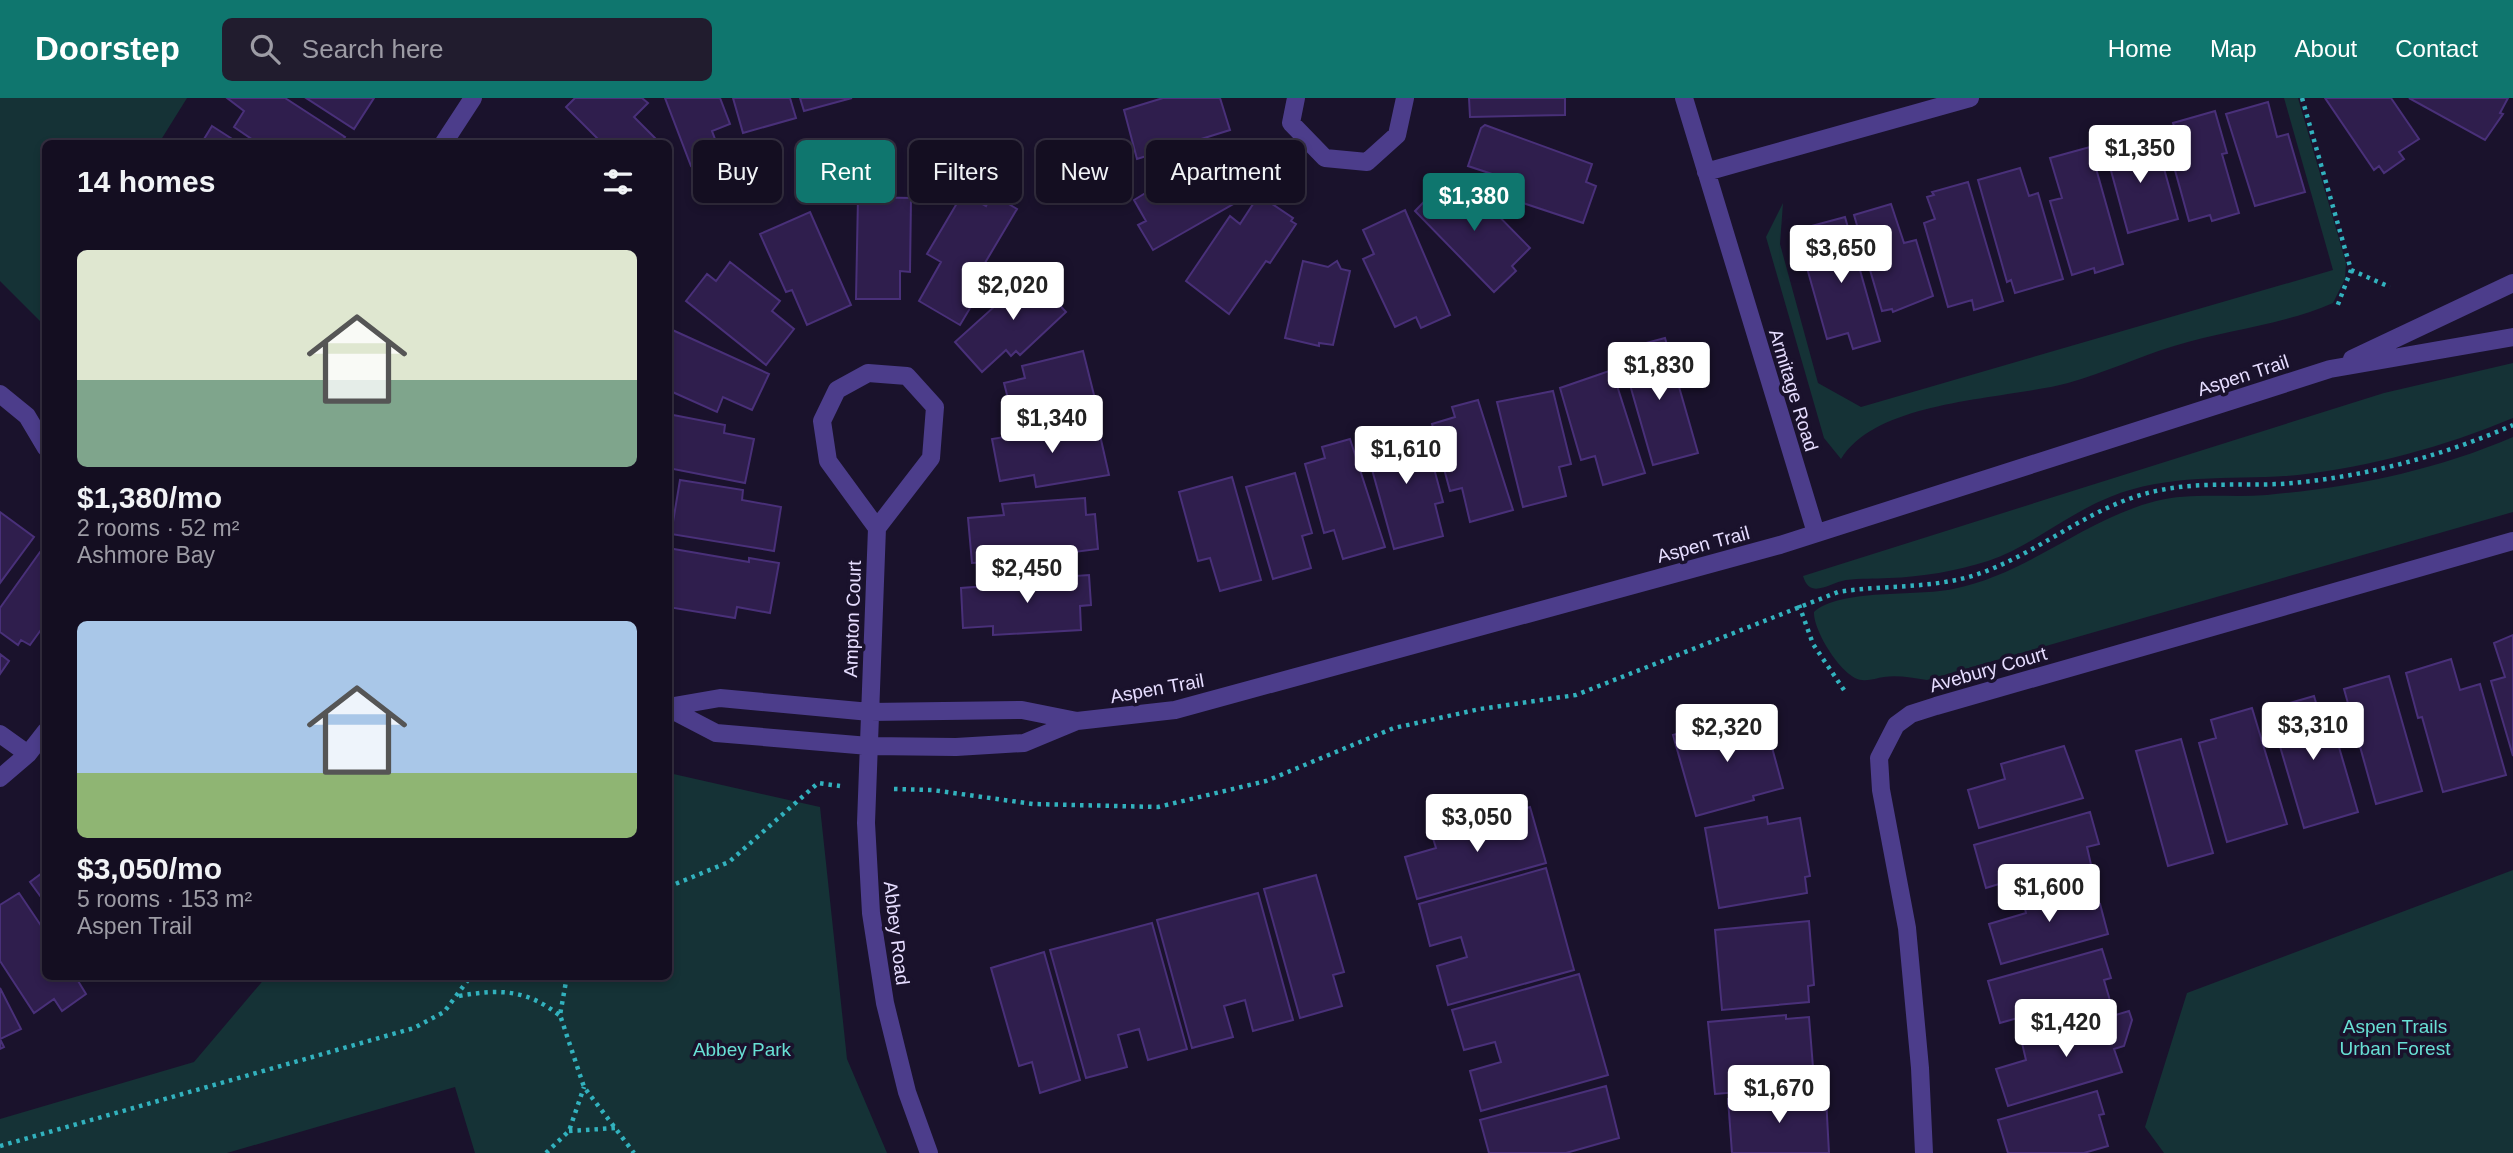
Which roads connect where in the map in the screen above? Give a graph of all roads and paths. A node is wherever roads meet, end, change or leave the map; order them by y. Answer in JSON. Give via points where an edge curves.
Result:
{"nodes":[{"id":1,"x":473,"y":98,"type":"edge"},
{"id":2,"x":1296,"y":98,"type":"edge"},
{"id":3,"x":1405,"y":98,"type":"edge"},
{"id":4,"x":1684,"y":98,"type":"edge"},
{"id":5,"x":1970,"y":98,"type":"edge"},
{"id":6,"x":2302,"y":98,"type":"edge"},
{"id":7,"x":446,"y":140,"type":"edge"},
{"id":8,"x":1706,"y":172,"type":"junction"},
{"id":9,"x":2351,"y":270,"type":"junction"},
{"id":10,"x":2513,"y":283,"type":"edge"},
{"id":11,"x":2390,"y":287,"type":"dead end"},
{"id":12,"x":2337,"y":307,"type":"dead end"},
{"id":13,"x":2513,"y":337,"type":"edge"},
{"id":14,"x":2330,"y":369,"type":"junction"},
{"id":15,"x":0,"y":394,"type":"edge"},
{"id":16,"x":27,"y":416,"type":"junction"},
{"id":17,"x":42,"y":420,"type":"edge"},
{"id":18,"x":2513,"y":425,"type":"edge"},
{"id":19,"x":42,"y":441,"type":"edge"},
{"id":20,"x":877,"y":528,"type":"junction"},
{"id":21,"x":1816,"y":533,"type":"junction"},
{"id":22,"x":2513,"y":541,"type":"edge"},
{"id":23,"x":1799,"y":605,"type":"junction"},
{"id":24,"x":1846,"y":693,"type":"dead end"},
{"id":25,"x":672,"y":706,"type":"edge"},
{"id":26,"x":672,"y":709,"type":"edge"},
{"id":27,"x":870,"y":712,"type":"junction"},
{"id":28,"x":1077,"y":721,"type":"junction"},
{"id":29,"x":0,"y":734,"type":"edge"},
{"id":30,"x":42,"y":736,"type":"edge"},
{"id":31,"x":869,"y":746,"type":"junction"},
{"id":32,"x":28,"y":754,"type":"junction"},
{"id":33,"x":0,"y":778,"type":"edge"},
{"id":34,"x":867,"y":789,"type":"junction"},
{"id":35,"x":672,"y":885,"type":"edge"},
{"id":36,"x":469,"y":980,"type":"edge"},
{"id":37,"x":566,"y":980,"type":"edge"},
{"id":38,"x":458,"y":997,"type":"junction"},
{"id":39,"x":559,"y":1016,"type":"junction"},
{"id":40,"x":584,"y":1087,"type":"junction"},
{"id":41,"x":616,"y":1128,"type":"junction"},
{"id":42,"x":569,"y":1131,"type":"junction"},
{"id":43,"x":0,"y":1146,"type":"edge"},
{"id":44,"x":546,"y":1153,"type":"edge"},
{"id":45,"x":634,"y":1153,"type":"edge"},
{"id":46,"x":929,"y":1153,"type":"edge"},
{"id":47,"x":1924,"y":1153,"type":"edge"}],
"edges":[{"from":1,"to":7,"type":"street"},
{"from":2,"to":3,"type":"street","via":[[1291,123],[1325,158],[1367,162],[1397,135]]},
{"from":4,"to":8,"type":"street","name":"Armitage Road"},
{"from":5,"to":8,"type":"street"},
{"from":6,"to":9,"type":"path"},
{"from":8,"to":21,"type":"street","name":"Armitage Road"},
{"from":9,"to":11,"type":"path"},
{"from":9,"to":12,"type":"path"},
{"from":10,"to":14,"type":"street","name":"Aspen Trail"},
{"from":13,"to":14,"type":"street","name":"Aspen Trail"},
{"from":14,"to":21,"type":"street","name":"Aspen Trail"},
{"from":15,"to":16,"type":"street"},
{"from":16,"to":17,"type":"street"},
{"from":16,"to":19,"type":"street"},
{"from":18,"to":23,"type":"path","via":[[2381,469],[2293,483],[2162,489],[2108,505],[1991,569],[1952,583],[1873,586]]},
{"from":20,"to":20,"type":"street","via":[[931,458],[935,407],[907,376],[868,373],[837,390],[822,421],[828,461]]},
{"from":20,"to":27,"type":"street","name":"Ampton Court"},
{"from":21,"to":28,"type":"street","name":"Aspen Trail","via":[[1175,710]]},
{"from":22,"to":47,"type":"street","name":"Avebury Court","via":[[1936,706],[1911,714],[1896,725],[1879,758],[1881,790],[1907,928]]},
{"from":23,"to":24,"type":"path","via":[[1813,644]]},
{"from":23,"to":34,"type":"path","via":[[1576,695],[1480,709],[1394,729],[1266,781],[1158,807],[1033,804],[932,790]]},
{"from":25,"to":27,"type":"street","name":"Aspen Trail","via":[[720,698]]},
{"from":26,"to":31,"type":"street","name":"Aspen Trail","via":[[716,733]]},
{"from":27,"to":28,"type":"street","name":"Aspen Trail","via":[[1022,710]]},
{"from":27,"to":31,"type":"street","name":"Abbey Road"},
{"from":28,"to":31,"type":"street","name":"Aspen Trail","via":[[1024,743]]},
{"from":29,"to":32,"type":"street"},
{"from":30,"to":32,"type":"street"},
{"from":31,"to":34,"type":"street","name":"Abbey Road"},
{"from":32,"to":33,"type":"street"},
{"from":34,"to":35,"type":"path","via":[[818,783],[729,862]]},
{"from":34,"to":46,"type":"street","name":"Abbey Road","via":[[871,913],[885,1003],[907,1091]]},
{"from":36,"to":38,"type":"path"},
{"from":37,"to":39,"type":"path"},
{"from":38,"to":39,"type":"path","via":[[489,991],[521,994],[541,1001]]},
{"from":38,"to":43,"type":"path","via":[[430,1021],[387,1037]]},
{"from":39,"to":40,"type":"path"},
{"from":40,"to":41,"type":"path"},
{"from":40,"to":42,"type":"path"},
{"from":41,"to":42,"type":"path"},
{"from":41,"to":45,"type":"path"},
{"from":42,"to":44,"type":"path"}]}
